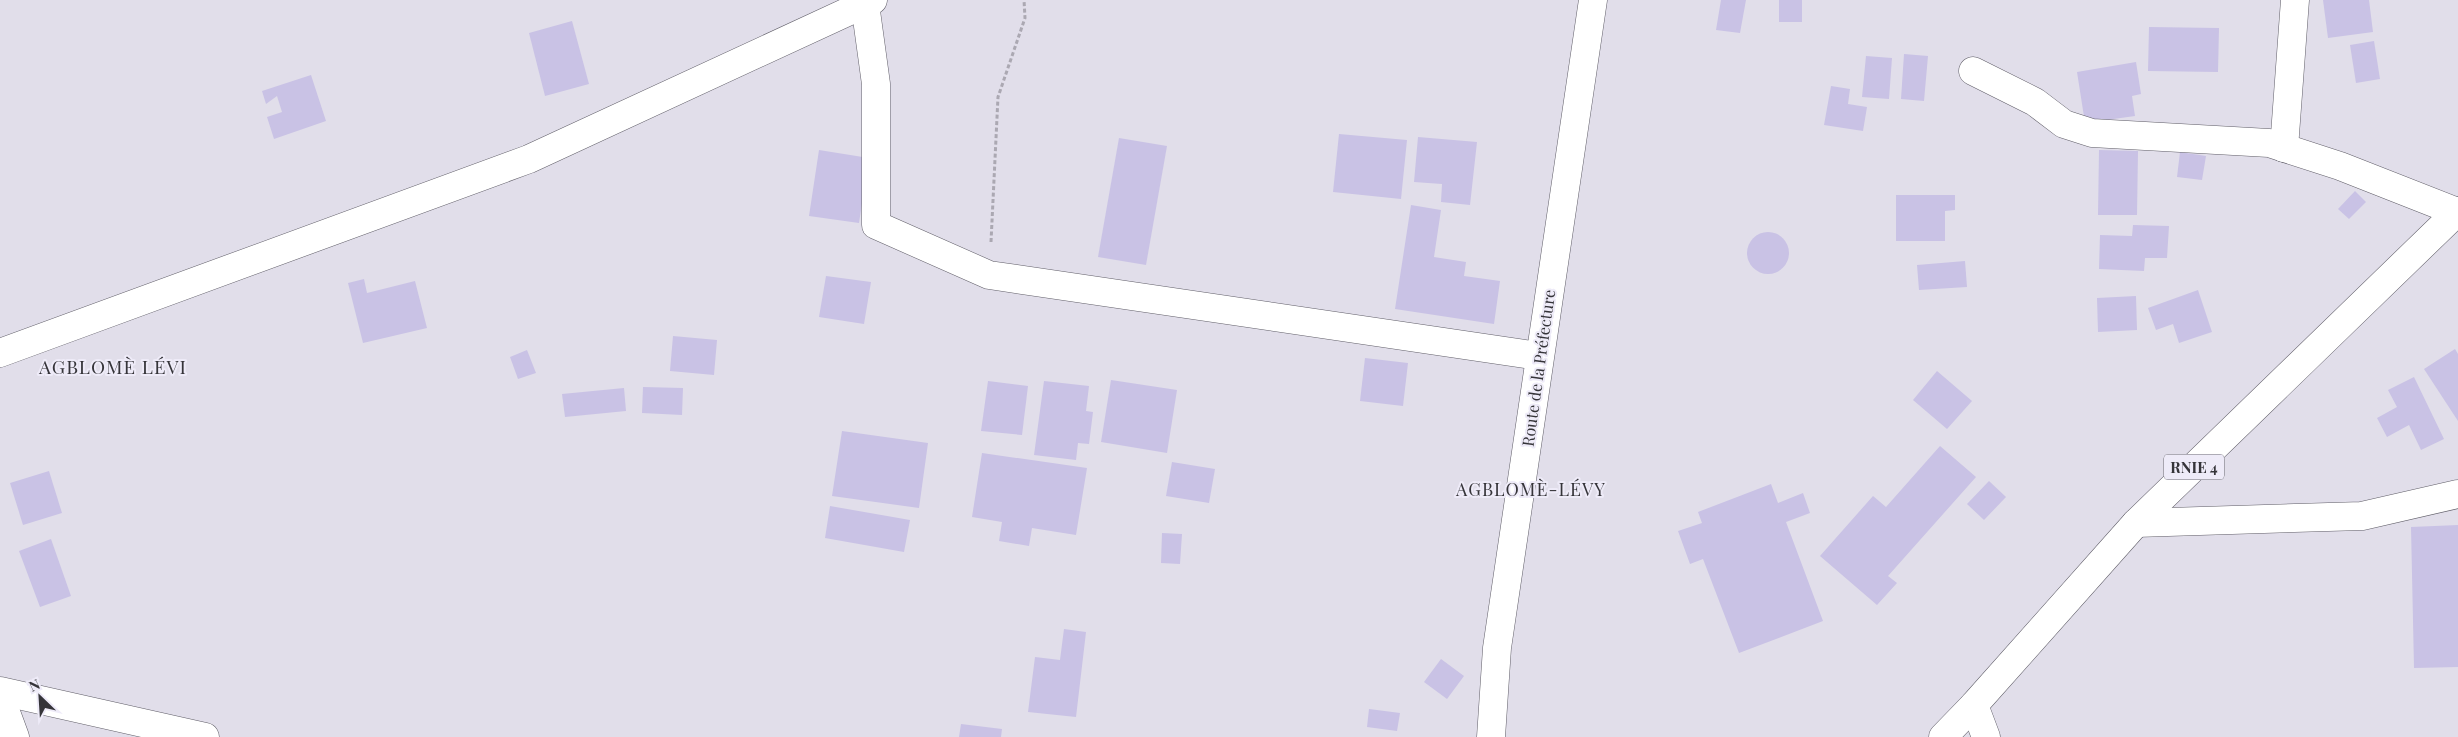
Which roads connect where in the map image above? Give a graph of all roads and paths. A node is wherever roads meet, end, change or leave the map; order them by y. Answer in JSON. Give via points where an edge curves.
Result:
{"nodes":[{"id":1,"x":1024,"y":0,"type":"edge"},
{"id":2,"x":1593,"y":0,"type":"edge"},
{"id":3,"x":2296,"y":0,"type":"edge"},
{"id":4,"x":869,"y":2,"type":"edge"},
{"id":5,"x":1973,"y":71,"type":"dead end"},
{"id":6,"x":2284,"y":148,"type":"junction"},
{"id":7,"x":2458,"y":211,"type":"edge"},
{"id":8,"x":989,"y":275,"type":"junction"},
{"id":9,"x":0,"y":353,"type":"edge"},
{"id":10,"x":1540,"y":356,"type":"junction"},
{"id":11,"x":2458,"y":494,"type":"edge"},
{"id":12,"x":2136,"y":523,"type":"junction"},
{"id":13,"x":0,"y":690,"type":"edge"},
{"id":14,"x":0,"y":696,"type":"edge"},
{"id":15,"x":1974,"y":705,"type":"junction"},
{"id":16,"x":15,"y":737,"type":"edge"},
{"id":17,"x":205,"y":737,"type":"edge"},
{"id":18,"x":1491,"y":737,"type":"edge"},
{"id":19,"x":1943,"y":737,"type":"edge"},
{"id":20,"x":1986,"y":737,"type":"edge"}],
"edges":[{"from":1,"to":8,"type":"path","via":[[1025,18],[998,97]]},
{"from":2,"to":10,"type":"street","name":"Route de la Préfecture"},
{"from":3,"to":6,"type":"street"},
{"from":4,"to":8,"type":"street","via":[[876,84],[876,225]]},
{"from":4,"to":9,"type":"street","via":[[529,159]]},
{"from":5,"to":6,"type":"street","via":[[2035,102],[2064,124],[2092,133],[2269,143]]},
{"from":6,"to":7,"type":"street"},
{"from":7,"to":12,"type":"street","number":"RNIE 4"},
{"from":8,"to":10,"type":"street"},
{"from":10,"to":18,"type":"street","name":"Route de la Préfecture","via":[[1497,648]]},
{"from":11,"to":12,"type":"street","via":[[2362,516]]},
{"from":12,"to":15,"type":"street","number":"RNIE 4"},
{"from":13,"to":17,"type":"street"},
{"from":14,"to":16,"type":"street"},
{"from":15,"to":19,"type":"street","number":"RNIE 4"},
{"from":15,"to":20,"type":"street"}]}
